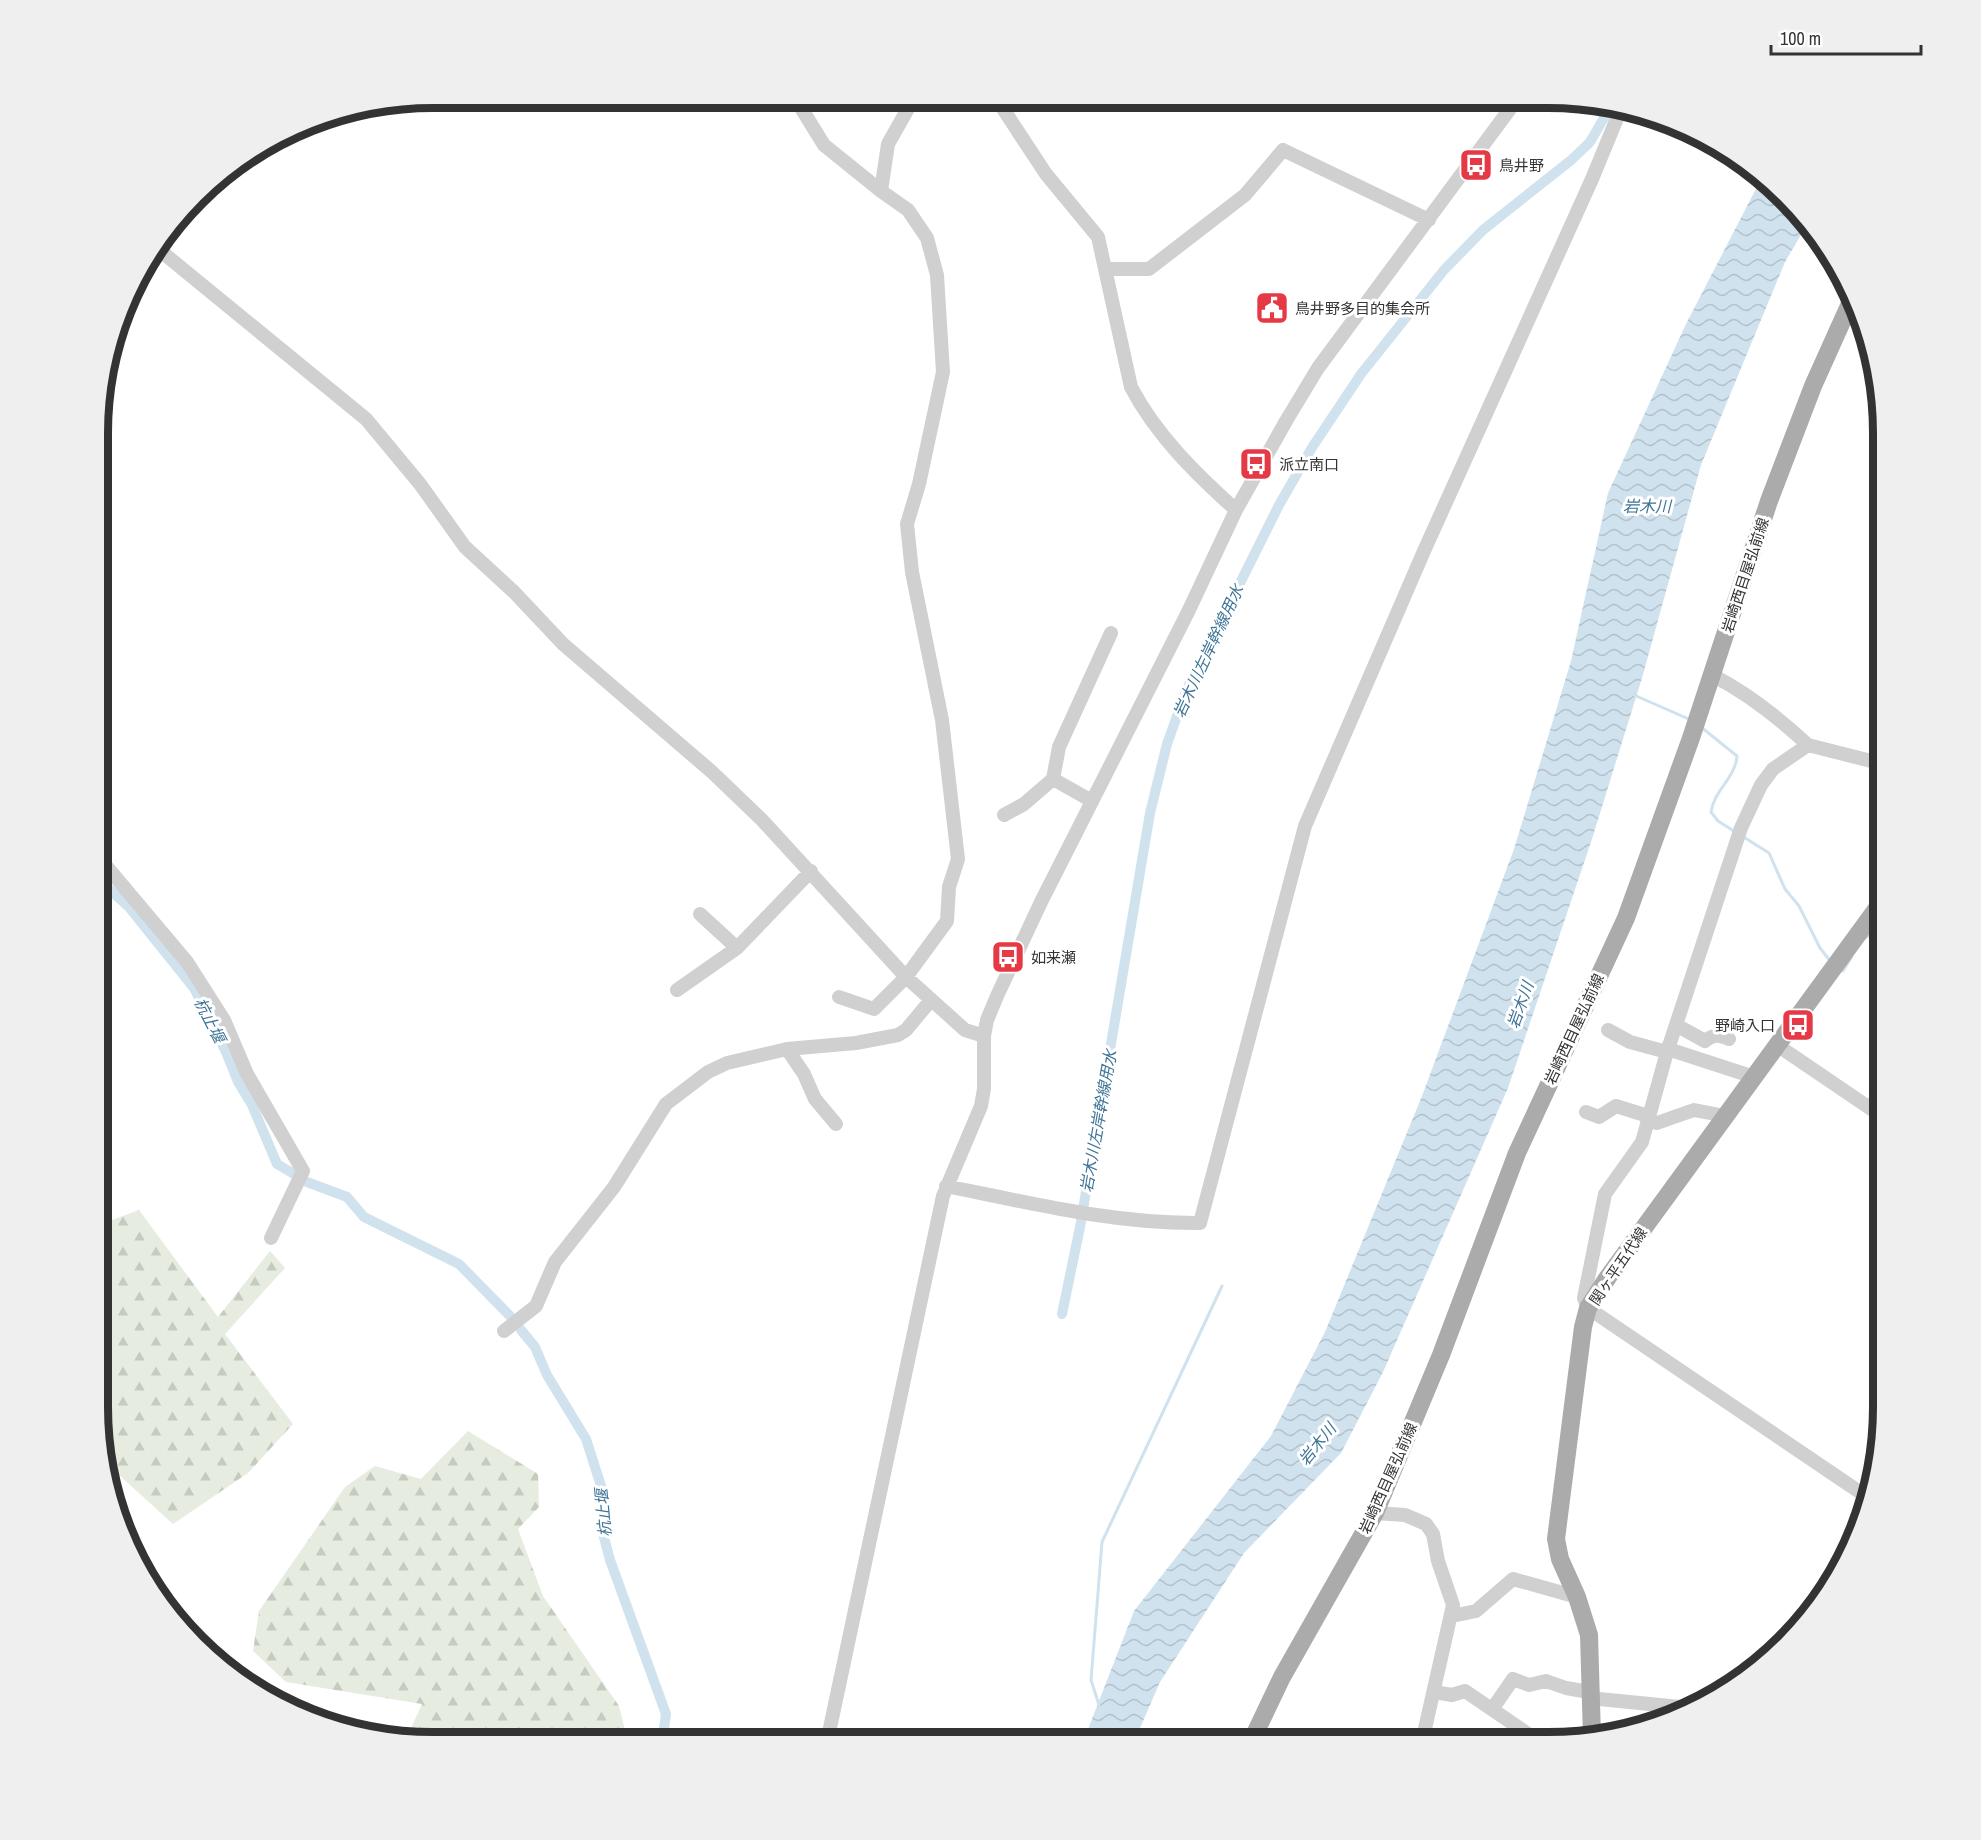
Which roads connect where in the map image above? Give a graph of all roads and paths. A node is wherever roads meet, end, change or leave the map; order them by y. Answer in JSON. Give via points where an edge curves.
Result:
{"nodes":[{"id":1,"x":801,"y":108,"type":"edge"},
{"id":2,"x":908,"y":108,"type":"edge"},
{"id":3,"x":1003,"y":108,"type":"edge"},
{"id":4,"x":1511,"y":108,"type":"edge"},
{"id":5,"x":1618,"y":116,"type":"edge"},
{"id":6,"x":881,"y":191,"type":"junction"},
{"id":7,"x":1429,"y":220,"type":"junction"},
{"id":8,"x":163,"y":253,"type":"edge"},
{"id":9,"x":1107,"y":269,"type":"junction"},
{"id":10,"x":1848,"y":309,"type":"edge"},
{"id":11,"x":1236,"y":510,"type":"junction"},
{"id":12,"x":1111,"y":633,"type":"dead end"},
{"id":13,"x":1712,"y":675,"type":"junction"},
{"id":14,"x":1808,"y":745,"type":"junction"},
{"id":15,"x":1873,"y":761,"type":"edge"},
{"id":16,"x":1053,"y":779,"type":"junction"},
{"id":17,"x":1092,"y":801,"type":"junction"},
{"id":18,"x":1004,"y":815,"type":"dead end"},
{"id":19,"x":108,"y":868,"type":"edge"},
{"id":20,"x":811,"y":872,"type":"junction"},
{"id":21,"x":700,"y":914,"type":"dead end"},
{"id":22,"x":1873,"y":914,"type":"edge"},
{"id":23,"x":737,"y":948,"type":"junction"},
{"id":24,"x":906,"y":977,"type":"junction"},
{"id":25,"x":677,"y":990,"type":"dead end"},
{"id":26,"x":839,"y":997,"type":"dead end"},
{"id":27,"x":931,"y":1000,"type":"junction"},
{"id":28,"x":1676,"y":1025,"type":"junction"},
{"id":29,"x":1608,"y":1030,"type":"dead end"},
{"id":30,"x":984,"y":1036,"type":"junction"},
{"id":31,"x":1729,"y":1039,"type":"dead end"},
{"id":32,"x":1777,"y":1045,"type":"junction"},
{"id":33,"x":787,"y":1050,"type":"junction"},
{"id":34,"x":1667,"y":1051,"type":"junction"},
{"id":35,"x":1754,"y":1077,"type":"junction"},
{"id":36,"x":1873,"y":1104,"type":"edge"},
{"id":37,"x":1870,"y":1108,"type":"junction"},
{"id":38,"x":1873,"y":1110,"type":"edge"},
{"id":39,"x":1586,"y":1112,"type":"dead end"},
{"id":40,"x":1725,"y":1116,"type":"junction"},
{"id":41,"x":1647,"y":1118,"type":"junction"},
{"id":42,"x":836,"y":1124,"type":"dead end"},
{"id":43,"x":946,"y":1186,"type":"junction"},
{"id":44,"x":271,"y":1238,"type":"dead end"},
{"id":45,"x":1588,"y":1308,"type":"junction"},
{"id":46,"x":504,"y":1331,"type":"dead end"},
{"id":47,"x":1861,"y":1493,"type":"edge"},
{"id":48,"x":1375,"y":1513,"type":"junction"},
{"id":49,"x":1577,"y":1597,"type":"junction"},
{"id":50,"x":1452,"y":1616,"type":"junction"},
{"id":51,"x":1434,"y":1692,"type":"junction"},
{"id":52,"x":1589,"y":1695,"type":"junction"},
{"id":53,"x":1674,"y":1706,"type":"edge"},
{"id":54,"x":1493,"y":1708,"type":"junction"},
{"id":55,"x":1591,"y":1729,"type":"edge"},
{"id":56,"x":829,"y":1732,"type":"edge"},
{"id":57,"x":1256,"y":1732,"type":"edge"},
{"id":58,"x":1424,"y":1732,"type":"edge"},
{"id":59,"x":1526,"y":1732,"type":"edge"}],
"edges":[{"from":1,"to":6,"type":"street","via":[[824,145]]},
{"from":2,"to":6,"type":"street","via":[[888,144]]},
{"from":3,"to":9,"type":"street","via":[[1046,174],[1098,237]]},
{"from":4,"to":7,"type":"street"},
{"from":5,"to":43,"type":"street","via":[[1305,826],[1200,1223],[1090,1214]]},
{"from":6,"to":24,"type":"street","via":[[908,210],[934,255],[943,372],[907,524],[912,573],[942,720],[958,859],[949,886],[947,921]]},
{"from":7,"to":9,"type":"street","via":[[1283,150],[1245,195],[1149,269]]},
{"from":7,"to":11,"type":"street","via":[[1318,369]]},
{"from":8,"to":20,"type":"street","via":[[366,419],[465,547],[562,644],[712,772]]},
{"from":9,"to":11,"type":"street","via":[[1131,387],[1143,410]]},
{"from":10,"to":13,"type":"main road","name":"岩崎西目屋弘前線","via":[[1793,437]]},
{"from":11,"to":17,"type":"street"},
{"from":12,"to":16,"type":"street","via":[[1059,747]]},
{"from":13,"to":14,"type":"street","via":[[1745,691]]},
{"from":13,"to":48,"type":"main road","name":"岩崎西目屋弘前線","via":[[1626,918],[1517,1153],[1441,1355]]},
{"from":14,"to":15,"type":"street"},
{"from":14,"to":28,"type":"street","via":[[1773,769],[1761,785],[1741,828]]},
{"from":16,"to":17,"type":"street"},
{"from":16,"to":18,"type":"street"},
{"from":17,"to":30,"type":"street","via":[[997,996]]},
{"from":19,"to":44,"type":"street","via":[[187,962],[224,1020],[247,1074],[303,1172]]},
{"from":20,"to":23,"type":"street"},
{"from":20,"to":24,"type":"street"},
{"from":21,"to":23,"type":"street"},
{"from":22,"to":32,"type":"main road","name":"関ヶ平五代線"},
{"from":23,"to":25,"type":"street"},
{"from":24,"to":26,"type":"street","via":[[874,1009]]},
{"from":24,"to":27,"type":"street"},
{"from":27,"to":30,"type":"street","via":[[965,1030]]},
{"from":27,"to":33,"type":"street","via":[[898,1035]]},
{"from":28,"to":31,"type":"street","via":[[1705,1041],[1719,1035]]},
{"from":28,"to":34,"type":"street"},
{"from":29,"to":34,"type":"street","via":[[1630,1042]]},
{"from":30,"to":43,"type":"street","via":[[981,1106]]},
{"from":32,"to":35,"type":"main road","name":"関ヶ平五代線"},
{"from":32,"to":37,"type":"street"},
{"from":33,"to":42,"type":"street","via":[[815,1099]]},
{"from":33,"to":46,"type":"street","via":[[727,1063],[708,1072],[666,1104],[614,1187],[555,1262],[536,1306]]},
{"from":34,"to":35,"type":"street"},
{"from":34,"to":41,"type":"street"},
{"from":35,"to":40,"type":"main road","name":"関ヶ平五代線"},
{"from":36,"to":37,"type":"street"},
{"from":37,"to":38,"type":"street"},
{"from":39,"to":41,"type":"street","via":[[1599,1116],[1616,1106]]},
{"from":40,"to":41,"type":"street","via":[[1695,1110],[1657,1123]]},
{"from":40,"to":45,"type":"main road","name":"関ヶ平五代線"},
{"from":41,"to":45,"type":"street","via":[[1642,1142],[1605,1194],[1584,1298]]},
{"from":43,"to":56,"type":"street"},
{"from":45,"to":47,"type":"street"},
{"from":45,"to":49,"type":"main road","name":"関ヶ平五代線","via":[[1556,1539],[1560,1559]]},
{"from":48,"to":50,"type":"street","via":[[1405,1515],[1430,1529],[1453,1605]]},
{"from":48,"to":57,"type":"main road","name":"岩崎西目屋弘前線","via":[[1282,1677]]},
{"from":49,"to":50,"type":"street","via":[[1513,1579],[1476,1611]]},
{"from":49,"to":52,"type":"main road","name":"関ヶ平五代線","via":[[1589,1635]]},
{"from":50,"to":51,"type":"street"},
{"from":51,"to":54,"type":"street","via":[[1452,1695],[1466,1691]]},
{"from":51,"to":58,"type":"street"},
{"from":52,"to":53,"type":"street"},
{"from":52,"to":54,"type":"street","via":[[1546,1681],[1529,1685],[1512,1679]]},
{"from":52,"to":55,"type":"main road","name":"関ヶ平五代線"},
{"from":54,"to":59,"type":"street"}]}
